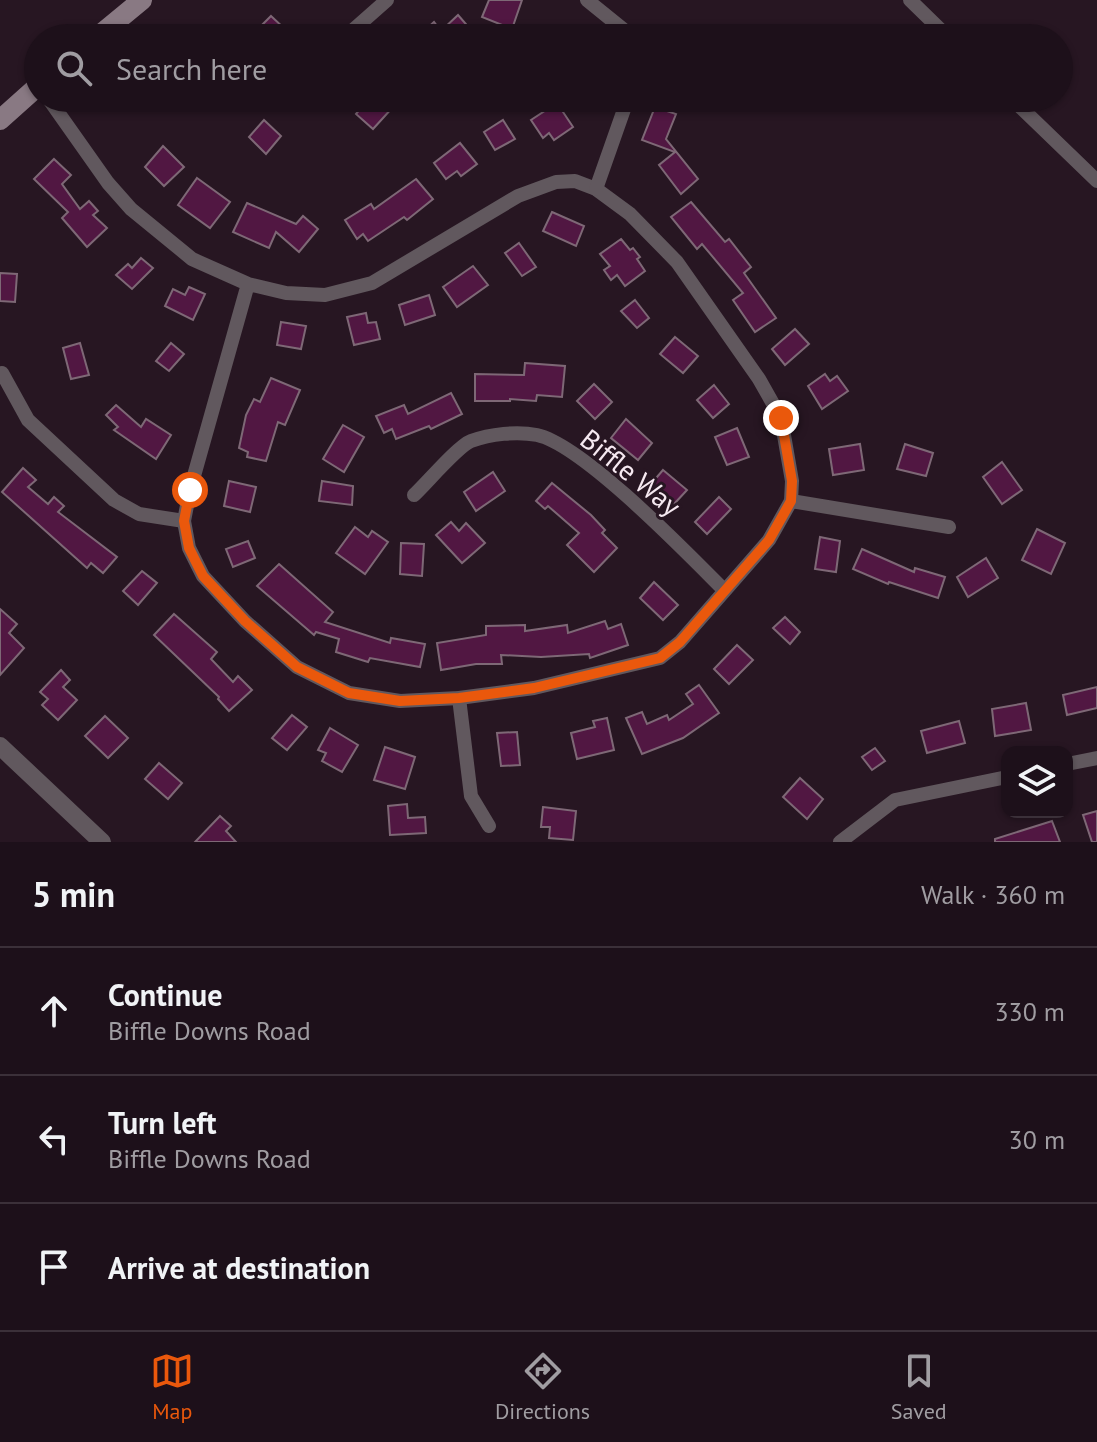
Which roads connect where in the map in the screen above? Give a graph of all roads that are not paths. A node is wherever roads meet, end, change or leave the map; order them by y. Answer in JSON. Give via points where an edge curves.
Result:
{"nodes":[{"id":1,"x":142,"y":0,"type":"edge"},
{"id":2,"x":387,"y":0,"type":"edge"},
{"id":3,"x":587,"y":0,"type":"edge"},
{"id":4,"x":910,"y":0,"type":"edge"},
{"id":5,"x":113,"y":24,"type":"edge"},
{"id":6,"x":360,"y":24,"type":"edge"},
{"id":7,"x":617,"y":24,"type":"edge"},
{"id":8,"x":935,"y":24,"type":"edge"},
{"id":9,"x":24,"y":99,"type":"edge"},
{"id":10,"x":58,"y":112,"type":"edge"},
{"id":11,"x":623,"y":112,"type":"edge"},
{"id":12,"x":1026,"y":112,"type":"edge"},
{"id":13,"x":0,"y":120,"type":"edge"},
{"id":14,"x":1097,"y":181,"type":"edge"},
{"id":15,"x":596,"y":189,"type":"junction"},
{"id":16,"x":248,"y":284,"type":"junction"},
{"id":17,"x":2,"y":373,"type":"dead end"},
{"id":18,"x":414,"y":495,"type":"dead end"},
{"id":19,"x":791,"y":501,"type":"junction"},
{"id":20,"x":184,"y":521,"type":"junction"},
{"id":21,"x":949,"y":527,"type":"dead end"},
{"id":22,"x":724,"y":590,"type":"junction"},
{"id":23,"x":459,"y":698,"type":"junction"},
{"id":24,"x":0,"y":746,"type":"edge"},
{"id":25,"x":1097,"y":758,"type":"edge"},
{"id":26,"x":1073,"y":763,"type":"edge"},
{"id":27,"x":1001,"y":778,"type":"edge"},
{"id":28,"x":489,"y":826,"type":"dead end"},
{"id":29,"x":102,"y":842,"type":"edge"},
{"id":30,"x":840,"y":842,"type":"edge"}],
"edges":[{"from":1,"to":5,"type":"main road"},
{"from":2,"to":6,"type":"street"},
{"from":3,"to":7,"type":"street"},
{"from":4,"to":8,"type":"street"},
{"from":9,"to":13,"type":"main road"},
{"from":10,"to":16,"type":"street","via":[[131,209],[192,259]]},
{"from":11,"to":15,"type":"street"},
{"from":12,"to":14,"type":"street"},
{"from":15,"to":16,"type":"street","via":[[575,181],[556,182],[518,196],[372,283],[325,295]]},
{"from":15,"to":19,"type":"street","via":[[630,214],[677,262],[759,379],[781,418]]},
{"from":16,"to":20,"type":"street"},
{"from":17,"to":20,"type":"street","via":[[28,420],[114,500],[139,514]]},
{"from":18,"to":22,"type":"street","name":"Biffle Way","via":[[468,442],[503,434],[539,435],[582,458]]},
{"from":19,"to":21,"type":"street"},
{"from":19,"to":22,"type":"street","via":[[769,540]]},
{"from":20,"to":23,"type":"street","via":[[189,548],[203,576],[297,667],[349,693],[400,701]]},
{"from":22,"to":23,"type":"street","via":[[660,658],[534,688]]},
{"from":23,"to":28,"type":"street","via":[[471,796]]},
{"from":24,"to":29,"type":"street"},
{"from":25,"to":26,"type":"street"},
{"from":27,"to":30,"type":"street","via":[[895,800]]}]}
